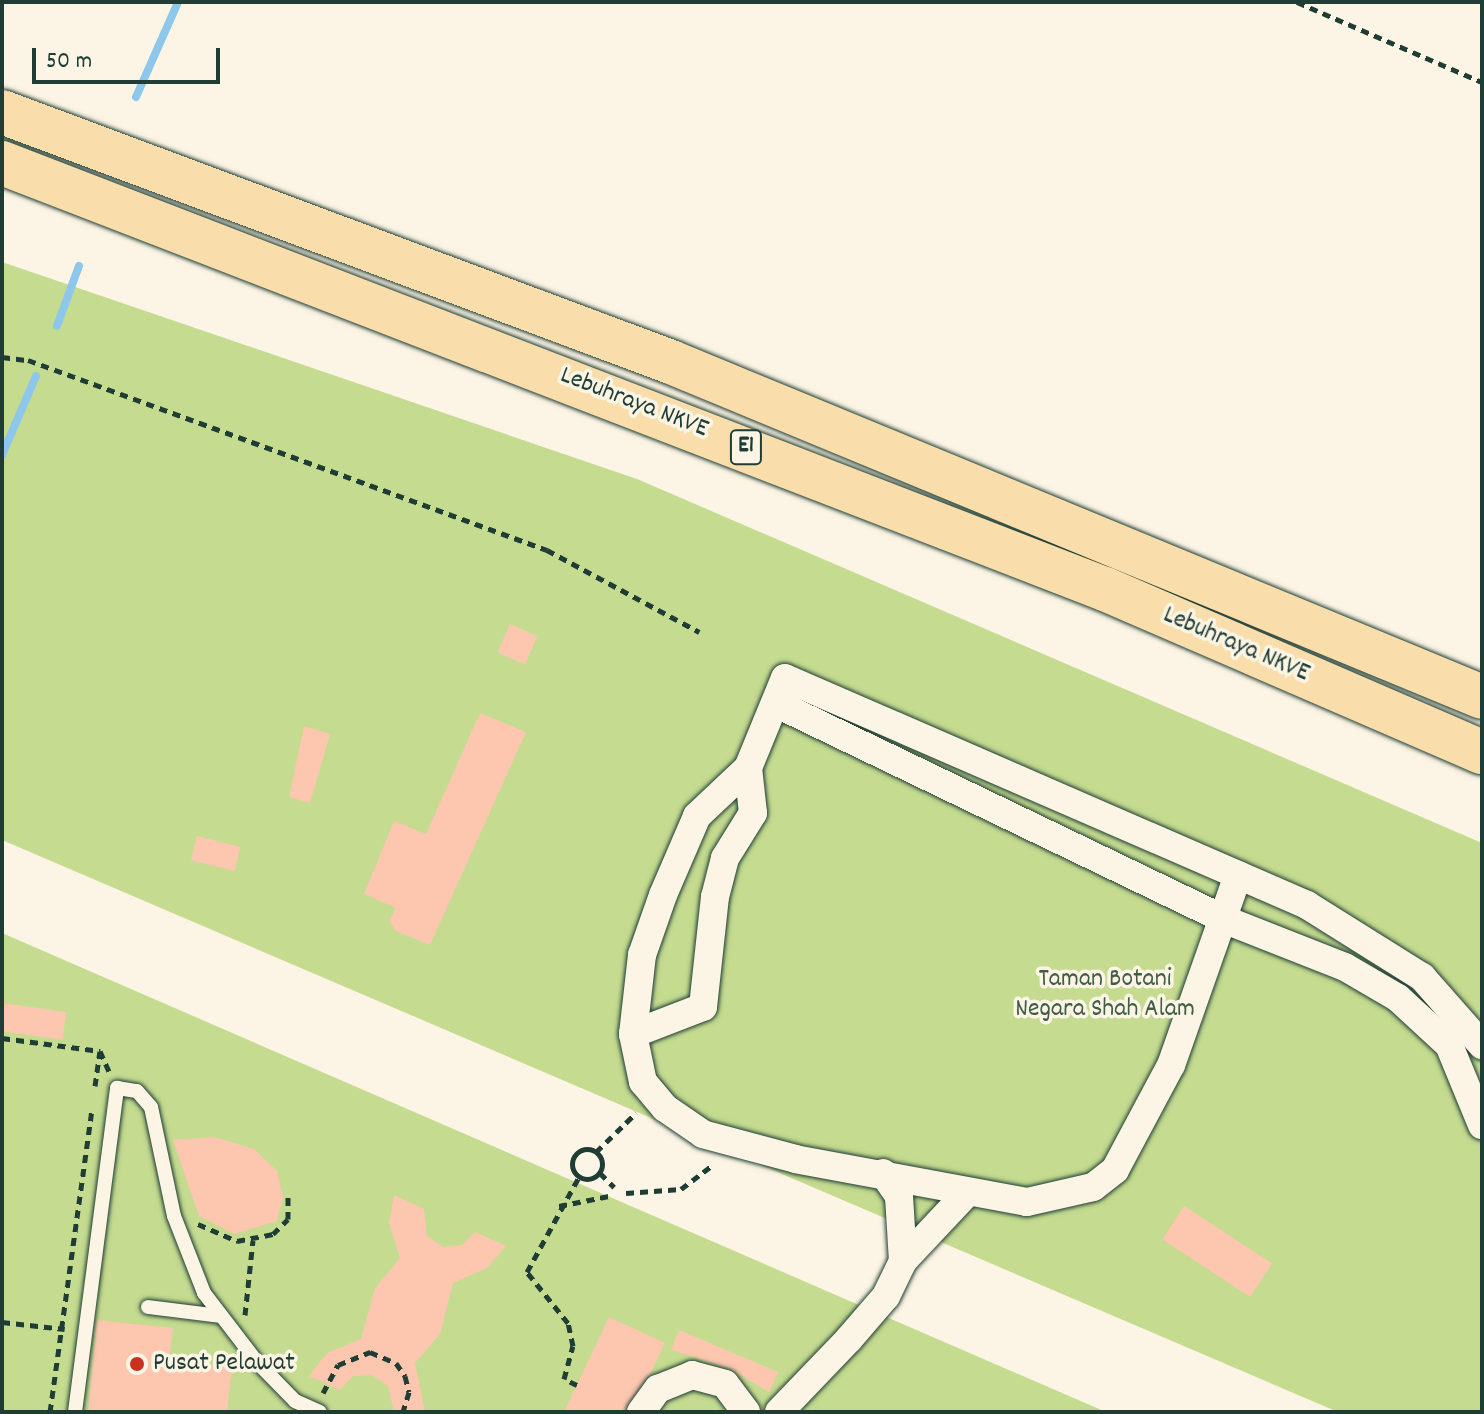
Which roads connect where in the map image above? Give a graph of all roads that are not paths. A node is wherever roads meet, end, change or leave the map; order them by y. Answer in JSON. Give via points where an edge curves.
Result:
{"nodes":[{"id":1,"x":2,"y":112,"type":"edge"},
{"id":2,"x":2,"y":163,"type":"edge"},
{"id":3,"x":1482,"y":697,"type":"edge"},
{"id":4,"x":775,"y":703,"type":"junction"},
{"id":5,"x":1482,"y":752,"type":"edge"},
{"id":6,"x":748,"y":768,"type":"junction"},
{"id":7,"x":1238,"y":875,"type":"junction"},
{"id":8,"x":1223,"y":919,"type":"junction"},
{"id":9,"x":633,"y":1034,"type":"junction"},
{"id":10,"x":1482,"y":1045,"type":"edge"},
{"id":11,"x":1482,"y":1125,"type":"edge"},
{"id":12,"x":883,"y":1173,"type":"junction"},
{"id":13,"x":965,"y":1195,"type":"junction"},
{"id":14,"x":903,"y":1261,"type":"junction"},
{"id":15,"x":148,"y":1307,"type":"dead end"},
{"id":16,"x":220,"y":1316,"type":"junction"},
{"id":17,"x":318,"y":1411,"type":"edge"},
{"id":18,"x":75,"y":1412,"type":"edge"},
{"id":19,"x":641,"y":1412,"type":"edge"},
{"id":20,"x":746,"y":1412,"type":"edge"},
{"id":21,"x":779,"y":1412,"type":"edge"}],
"edges":[{"from":1,"to":3,"type":"highway","name":"Lebuhraya NKVE","number":"E1","via":[[671,362]]},
{"from":2,"to":5,"type":"highway","name":"Lebuhraya NKVE","number":"E1","via":[[1105,589]]},
{"from":4,"to":6,"type":"street"},
{"from":4,"to":7,"type":"street","via":[[785,678]]},
{"from":4,"to":8,"type":"street"},
{"from":6,"to":9,"type":"street","via":[[697,816],[642,955]]},
{"from":6,"to":9,"type":"street","via":[[753,813],[725,858],[703,1007]]},
{"from":7,"to":8,"type":"street"},
{"from":7,"to":10,"type":"street","via":[[1307,905],[1422,977]]},
{"from":8,"to":11,"type":"street","via":[[1345,967],[1398,998],[1449,1045]]},
{"from":8,"to":13,"type":"street","via":[[1171,1065],[1115,1170],[1093,1187],[1027,1202]]},
{"from":9,"to":12,"type":"street","via":[[643,1082],[685,1124],[725,1142]]},
{"from":12,"to":13,"type":"street"},
{"from":12,"to":14,"type":"street","via":[[899,1196]]},
{"from":13,"to":14,"type":"street"},
{"from":14,"to":21,"type":"street","via":[[886,1296]]},
{"from":15,"to":16,"type":"lane"},
{"from":16,"to":17,"type":"lane","via":[[295,1401]]},
{"from":16,"to":18,"type":"lane","via":[[204,1293],[174,1216],[151,1107],[137,1091],[117,1088]]},
{"from":19,"to":20,"type":"street","via":[[658,1389],[692,1375],[725,1384]]}]}
